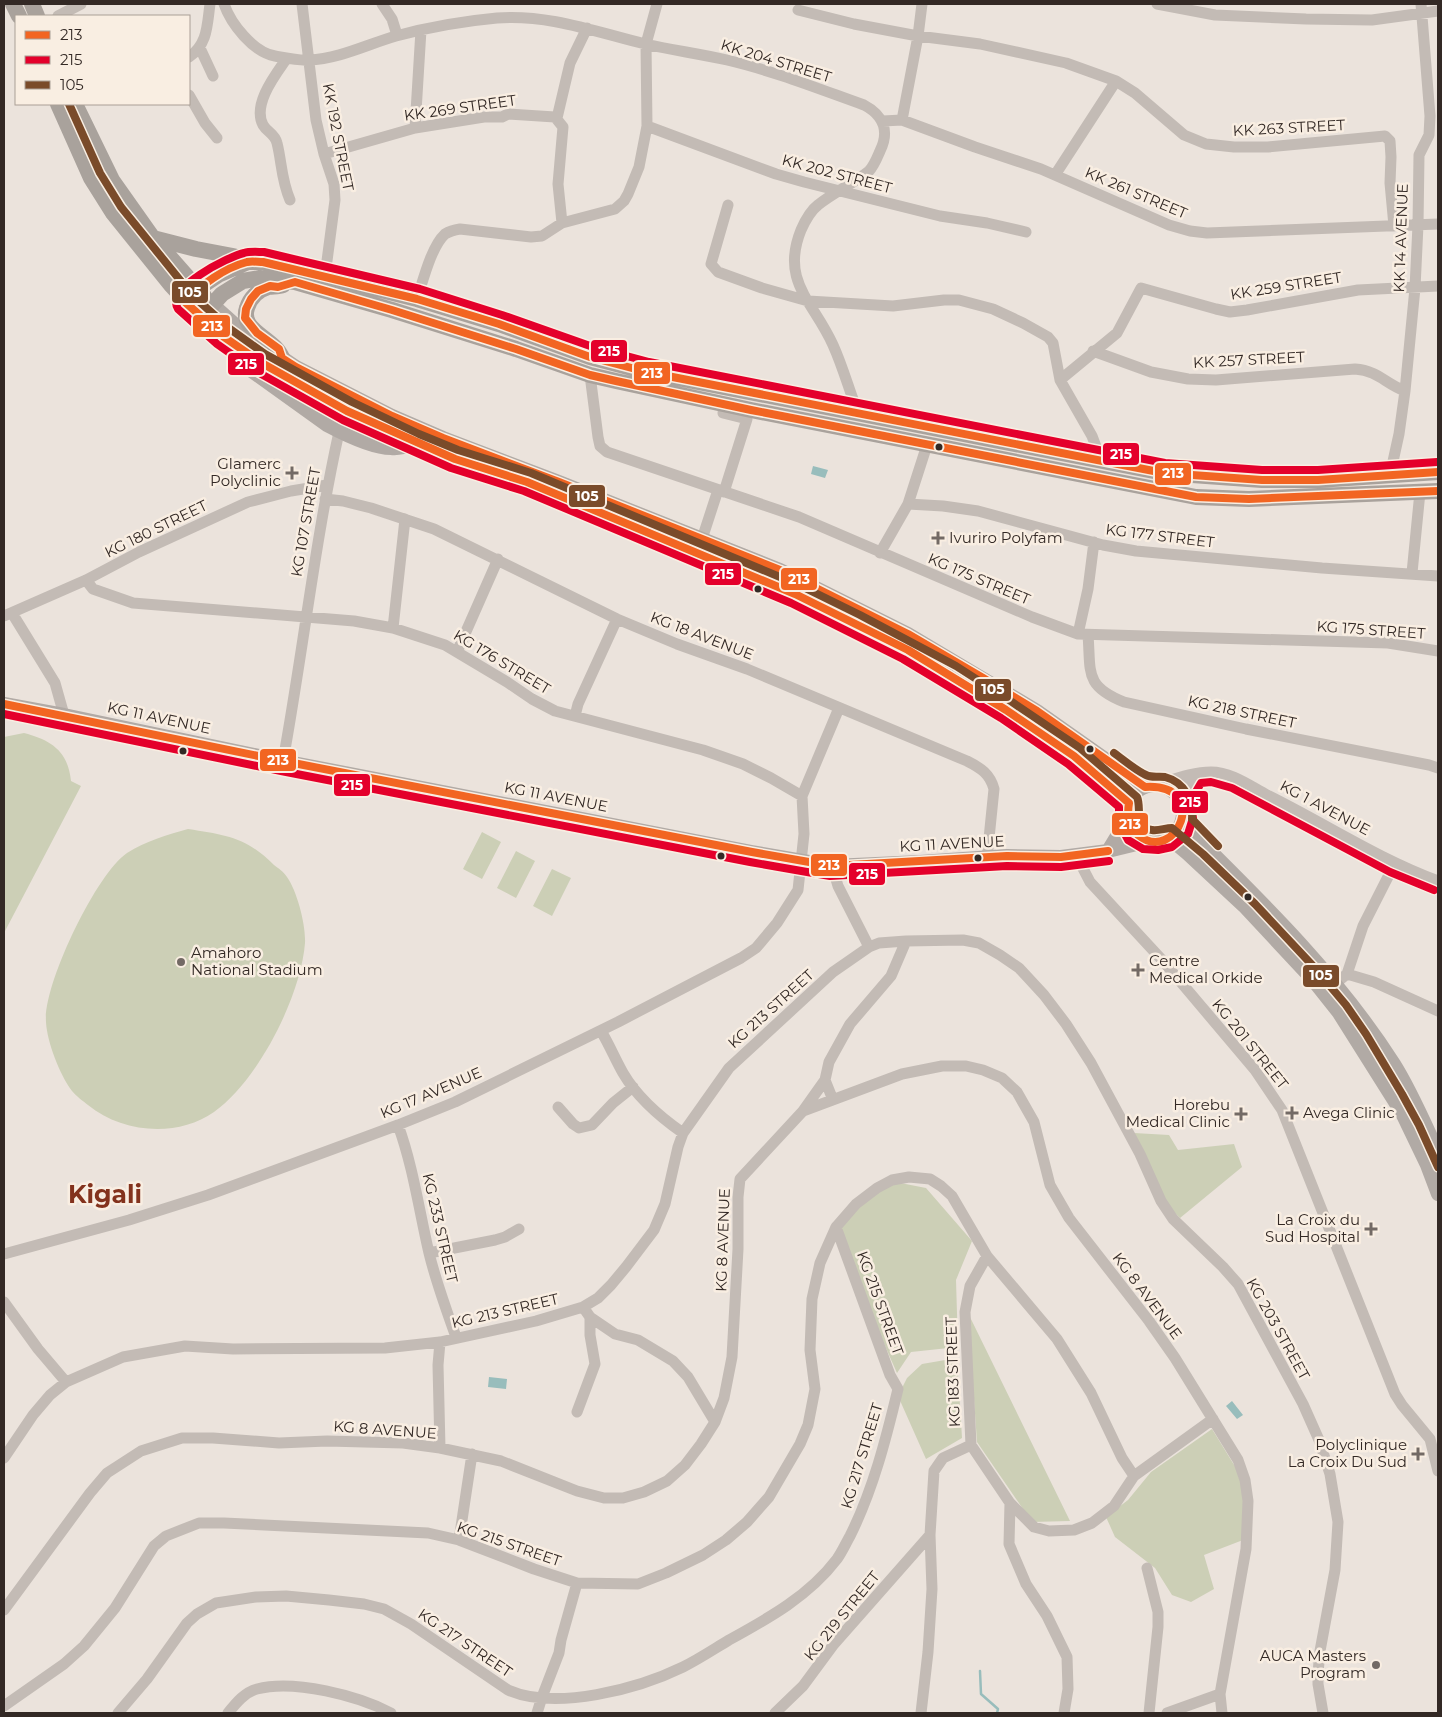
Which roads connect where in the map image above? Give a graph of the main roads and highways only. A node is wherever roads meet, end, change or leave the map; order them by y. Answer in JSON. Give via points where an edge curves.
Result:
{"nodes":[{"id":1,"x":58,"y":105,"type":"edge"},
{"id":2,"x":75,"y":105,"type":"edge"},
{"id":3,"x":153,"y":238,"type":"junction"},
{"id":4,"x":248,"y":262,"type":"junction"},
{"id":5,"x":295,"y":282,"type":"junction"},
{"id":6,"x":197,"y":288,"type":"junction"},
{"id":7,"x":185,"y":302,"type":"junction"},
{"id":8,"x":212,"y":304,"type":"junction"},
{"id":9,"x":201,"y":317,"type":"junction"},
{"id":10,"x":224,"y":337,"type":"junction"},
{"id":11,"x":282,"y":358,"type":"junction"},
{"id":12,"x":594,"y":358,"type":"junction"},
{"id":13,"x":590,"y":375,"type":"junction"},
{"id":14,"x":415,"y":443,"type":"junction"},
{"id":15,"x":1438,"y":472,"type":"edge"},
{"id":16,"x":1194,"y":475,"type":"junction"},
{"id":17,"x":1438,"y":491,"type":"edge"},
{"id":18,"x":1196,"y":497,"type":"junction"},
{"id":19,"x":4,"y":704,"type":"edge"},
{"id":20,"x":1148,"y":787,"type":"junction"},
{"id":21,"x":1129,"y":803,"type":"junction"},
{"id":22,"x":1128,"y":818,"type":"junction"},
{"id":23,"x":1182,"y":823,"type":"junction"},
{"id":24,"x":1168,"y":838,"type":"junction"},
{"id":25,"x":1150,"y":841,"type":"junction"},
{"id":26,"x":1108,"y":851,"type":"junction"},
{"id":27,"x":1438,"y":1152,"type":"edge"},
{"id":28,"x":1438,"y":1194,"type":"edge"}],
"edges":[{"from":1,"to":7,"type":"highway","via":[[91,178],[113,213]]},
{"from":2,"to":3,"type":"highway","via":[[112,180]]},
{"from":3,"to":4,"type":"highway"},
{"from":3,"to":6,"type":"highway"},
{"from":4,"to":6,"type":"highway"},
{"from":4,"to":12,"type":"highway","via":[[269,263],[417,300],[499,324]]},
{"from":5,"to":8,"type":"highway","via":[[250,279],[222,294]]},
{"from":5,"to":11,"type":"highway","via":[[258,291],[246,309],[245,318],[250,326],[279,349]]},
{"from":5,"to":13,"type":"highway","via":[[516,349]]},
{"from":6,"to":7,"type":"highway"},
{"from":6,"to":8,"type":"highway"},
{"from":7,"to":9,"type":"highway"},
{"from":8,"to":9,"type":"highway"},
{"from":8,"to":11,"type":"main road","via":[[240,329]]},
{"from":9,"to":10,"type":"main road"},
{"from":10,"to":14,"type":"main road","via":[[300,386]]},
{"from":10,"to":14,"type":"main road","via":[[246,366],[327,425],[381,448]]},
{"from":11,"to":20,"type":"main road","via":[[426,431],[780,570],[908,634],[1037,711]]},
{"from":12,"to":13,"type":"highway"},
{"from":12,"to":16,"type":"highway","via":[[695,382],[1164,473]]},
{"from":13,"to":18,"type":"highway"},
{"from":14,"to":21,"type":"main road","via":[[527,482],[796,594],[856,624],[917,655],[1006,710],[1074,756]]},
{"from":15,"to":16,"type":"highway","via":[[1318,480]]},
{"from":16,"to":18,"type":"highway"},
{"from":17,"to":18,"type":"highway","via":[[1249,499]]},
{"from":19,"to":26,"type":"main road","name":"KG 11 AVENUE","via":[[832,866]]},
{"from":20,"to":21,"type":"main road","via":[[1133,796]]},
{"from":20,"to":23,"type":"main road","via":[[1168,788],[1180,800]]},
{"from":21,"to":22,"type":"main road"},
{"from":22,"to":25,"type":"main road","via":[[1135,833]]},
{"from":22,"to":26,"type":"main road"},
{"from":23,"to":24,"type":"main road"},
{"from":23,"to":27,"type":"main road","via":[[1341,978],[1395,1066]]},
{"from":24,"to":25,"type":"main road"},
{"from":24,"to":28,"type":"main road","via":[[1244,906],[1340,1013],[1402,1113],[1428,1165]]},
{"from":25,"to":26,"type":"main road","name":"KG 11 AVENUE"}]}
